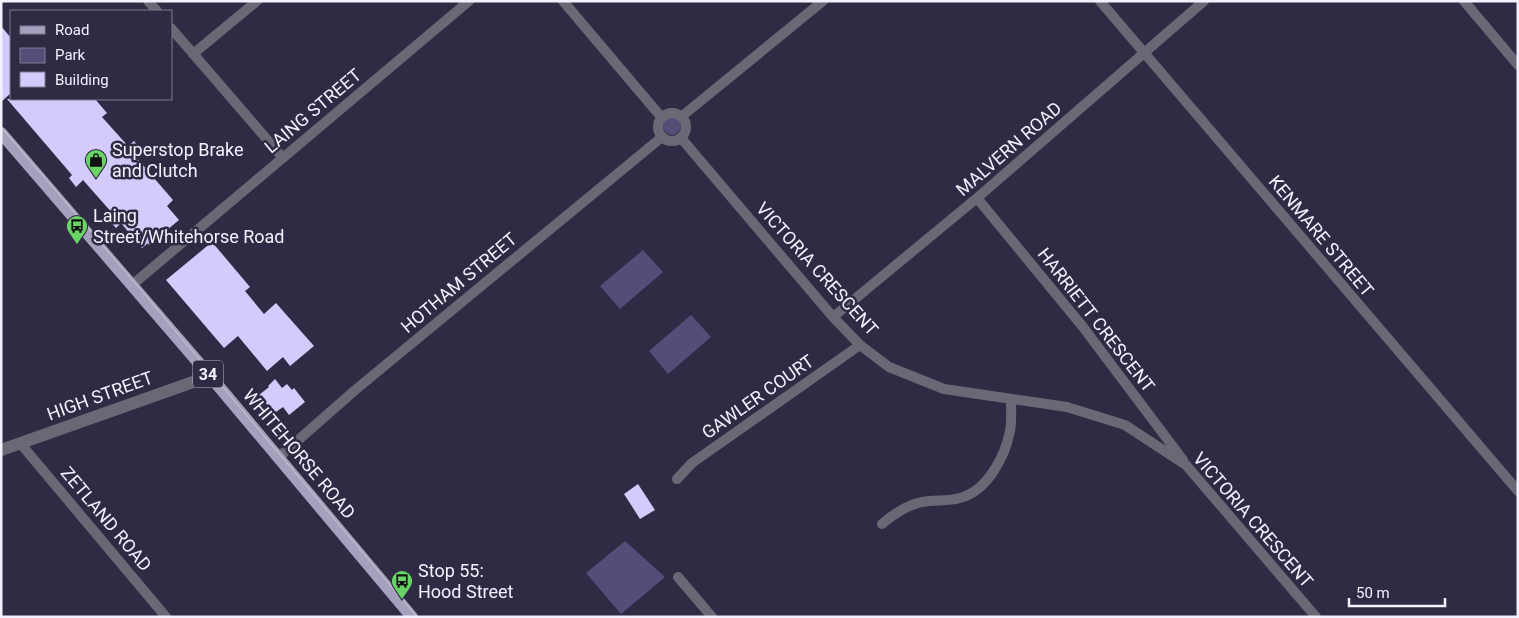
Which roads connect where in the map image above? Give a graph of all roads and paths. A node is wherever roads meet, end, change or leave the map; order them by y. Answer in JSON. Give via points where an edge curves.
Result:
{"nodes":[{"id":1,"x":257,"y":1,"type":"edge"},
{"id":2,"x":470,"y":1,"type":"edge"},
{"id":3,"x":563,"y":1,"type":"edge"},
{"id":4,"x":823,"y":1,"type":"edge"},
{"id":5,"x":1100,"y":1,"type":"edge"},
{"id":6,"x":1204,"y":1,"type":"edge"},
{"id":7,"x":1464,"y":1,"type":"edge"},
{"id":8,"x":172,"y":29,"type":"edge"},
{"id":9,"x":1144,"y":53,"type":"junction"},
{"id":10,"x":194,"y":54,"type":"junction"},
{"id":11,"x":1518,"y":65,"type":"edge"},
{"id":12,"x":681,"y":117,"type":"junction"},
{"id":13,"x":662,"y":118,"type":"junction"},
{"id":14,"x":1,"y":133,"type":"edge"},
{"id":15,"x":662,"y":137,"type":"junction"},
{"id":16,"x":681,"y":138,"type":"junction"},
{"id":17,"x":283,"y":158,"type":"junction"},
{"id":18,"x":978,"y":198,"type":"junction"},
{"id":19,"x":132,"y":285,"type":"junction"},
{"id":20,"x":833,"y":317,"type":"junction"},
{"id":21,"x":860,"y":345,"type":"junction"},
{"id":22,"x":210,"y":376,"type":"junction"},
{"id":23,"x":1011,"y":400,"type":"junction"},
{"id":24,"x":20,"y":443,"type":"junction"},
{"id":25,"x":1,"y":450,"type":"edge"},
{"id":26,"x":279,"y":458,"type":"junction"},
{"id":27,"x":1186,"y":465,"type":"junction"},
{"id":28,"x":677,"y":479,"type":"dead end"},
{"id":29,"x":1518,"y":491,"type":"edge"},
{"id":30,"x":882,"y":524,"type":"dead end"},
{"id":31,"x":678,"y":577,"type":"dead end"},
{"id":32,"x":166,"y":617,"type":"edge"},
{"id":33,"x":412,"y":617,"type":"edge"},
{"id":34,"x":712,"y":617,"type":"edge"},
{"id":35,"x":1316,"y":617,"type":"edge"}],
"edges":[{"from":1,"to":10,"type":"street"},
{"from":2,"to":17,"type":"street","name":"LAING STREET"},
{"from":3,"to":13,"type":"street"},
{"from":4,"to":12,"type":"street"},
{"from":5,"to":9,"type":"street","name":"KENMARE STREET"},
{"from":6,"to":9,"type":"street","name":"MALVERN ROAD"},
{"from":7,"to":11,"type":"street"},
{"from":8,"to":10,"type":"street"},
{"from":9,"to":18,"type":"street","name":"MALVERN ROAD"},
{"from":9,"to":29,"type":"street","name":"KENMARE STREET"},
{"from":10,"to":17,"type":"street"},
{"from":12,"to":13,"type":"street","via":[[671,113]]},
{"from":12,"to":16,"type":"street","via":[[685,128]]},
{"from":13,"to":15,"type":"street","via":[[658,127]]},
{"from":14,"to":19,"type":"main road","name":"WHITEHORSE ROAD","number":"34"},
{"from":15,"to":16,"type":"street","via":[[671,141]]},
{"from":15,"to":26,"type":"street","name":"HOTHAM STREET","via":[[354,391]]},
{"from":16,"to":20,"type":"street","name":"VICTORIA CRESCENT"},
{"from":17,"to":19,"type":"street","name":"LAING STREET"},
{"from":18,"to":20,"type":"street","name":"MALVERN ROAD"},
{"from":18,"to":27,"type":"street","name":"HARRIETT CRESCENT","via":[[1083,327]]},
{"from":19,"to":22,"type":"main road","name":"WHITEHORSE ROAD","number":"34"},
{"from":20,"to":21,"type":"street","name":"VICTORIA CRESCENT"},
{"from":21,"to":23,"type":"street","name":"VICTORIA CRESCENT","via":[[889,367],[944,389]]},
{"from":21,"to":28,"type":"street","name":"GAWLER COURT","via":[[692,463]]},
{"from":22,"to":24,"type":"street","name":"HIGH STREET"},
{"from":22,"to":26,"type":"main road","name":"WHITEHORSE ROAD","number":"34"},
{"from":23,"to":27,"type":"street","name":"VICTORIA CRESCENT","via":[[1067,407],[1125,426]]},
{"from":23,"to":30,"type":"street","via":[[1010,431],[1002,454],[987,480],[967,496],[913,504]]},
{"from":24,"to":25,"type":"street","name":"HIGH STREET"},
{"from":24,"to":32,"type":"street","name":"ZETLAND ROAD"},
{"from":26,"to":33,"type":"main road","name":"WHITEHORSE ROAD","number":"34"},
{"from":27,"to":35,"type":"street","name":"VICTORIA CRESCENT"},
{"from":31,"to":34,"type":"street"}]}
